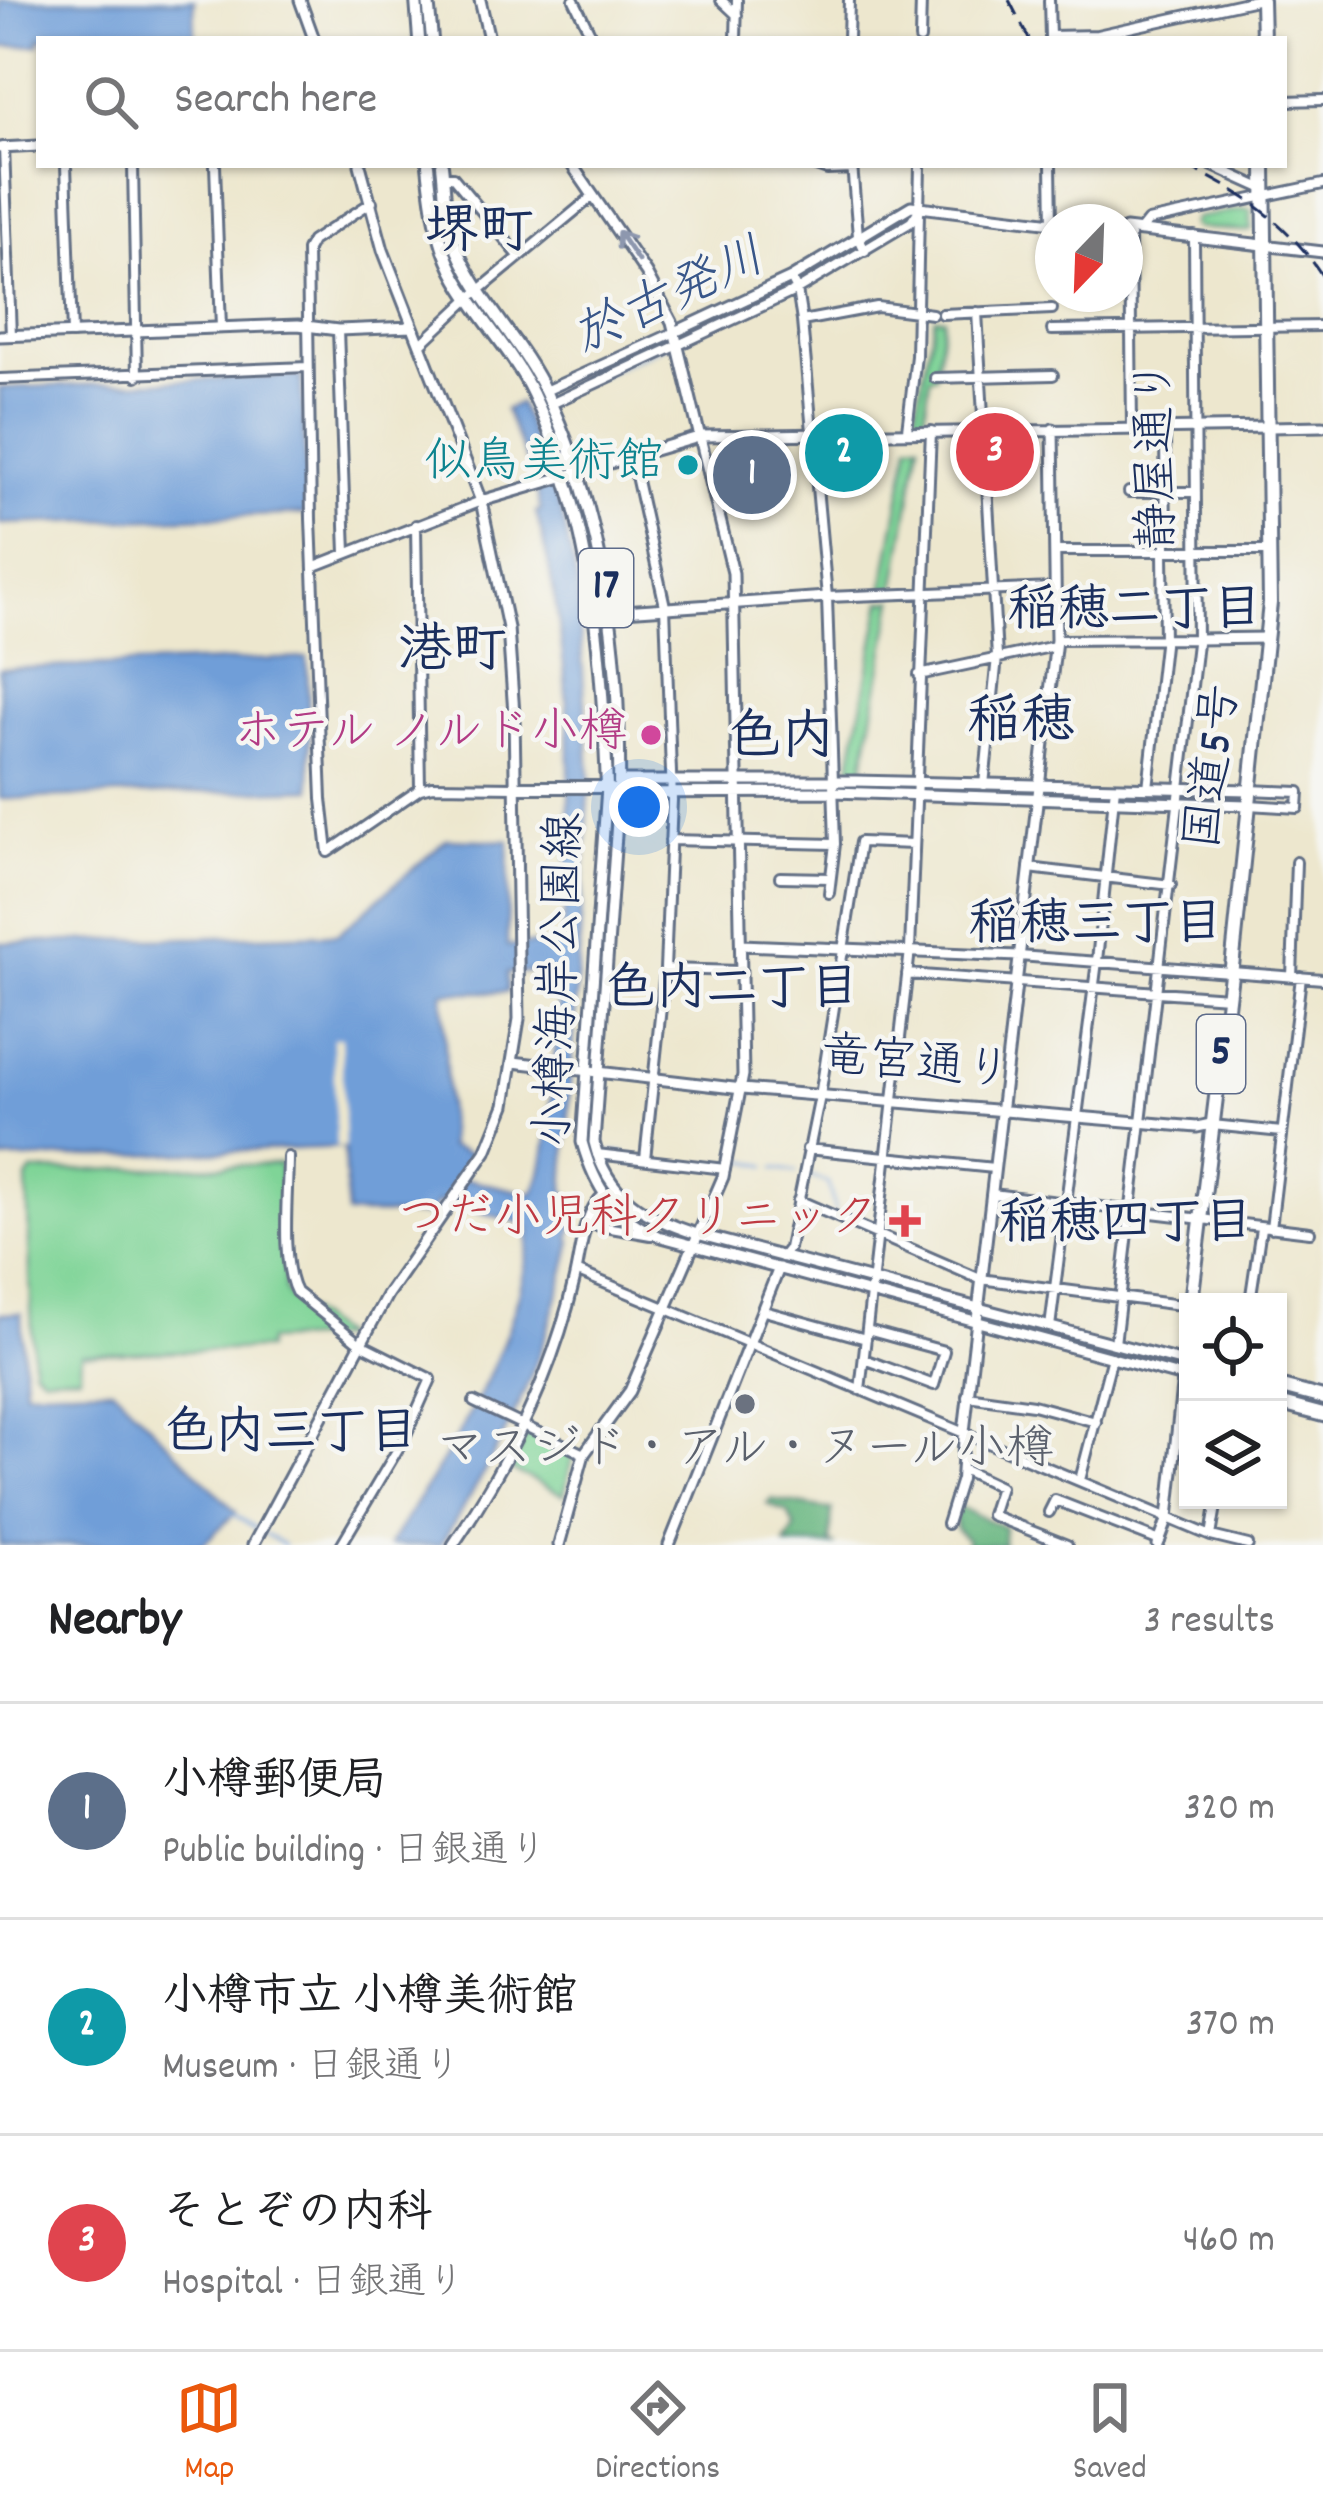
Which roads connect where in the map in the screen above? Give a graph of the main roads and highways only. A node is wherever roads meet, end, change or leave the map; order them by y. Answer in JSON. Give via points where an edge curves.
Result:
{"nodes":[{"id":1,"x":416,"y":0,"type":"edge"},
{"id":2,"x":428,"y":0,"type":"edge"},
{"id":3,"x":1259,"y":0,"type":"edge"},
{"id":4,"x":419,"y":36,"type":"edge"},
{"id":5,"x":432,"y":36,"type":"edge"},
{"id":6,"x":1263,"y":36,"type":"edge"},
{"id":7,"x":428,"y":168,"type":"edge"},
{"id":8,"x":1264,"y":168,"type":"edge"},
{"id":9,"x":443,"y":171,"type":"edge"},
{"id":10,"x":475,"y":294,"type":"junction"},
{"id":11,"x":572,"y":474,"type":"junction"},
{"id":12,"x":516,"y":787,"type":"road end"},
{"id":13,"x":615,"y":787,"type":"junction"},
{"id":14,"x":1191,"y":1293,"type":"edge"},
{"id":15,"x":1287,"y":1388,"type":"edge"},
{"id":16,"x":1323,"y":1398,"type":"edge"},
{"id":17,"x":1287,"y":1405,"type":"edge"},
{"id":18,"x":1323,"y":1415,"type":"edge"}],
"edges":[{"from":1,"to":4,"type":"main road"},
{"from":2,"to":5,"type":"main road"},
{"from":3,"to":6,"type":"highway"},
{"from":7,"to":10,"type":"main road","number":"17","via":[[435,224],[455,275]]},
{"from":8,"to":14,"type":"highway","name":"国道5号","number":"5","via":[[1268,638]]},
{"from":9,"to":10,"type":"main road","number":"17","via":[[450,233]]},
{"from":10,"to":11,"type":"main road","number":"17","via":[[521,346]]},
{"from":11,"to":13,"type":"main road","number":"17"},
{"from":11,"to":13,"type":"main road","number":"17","via":[[594,523],[610,612]]},
{"from":12,"to":13,"type":"main road"},
{"from":15,"to":16,"type":"highway"},
{"from":17,"to":18,"type":"highway"}]}
